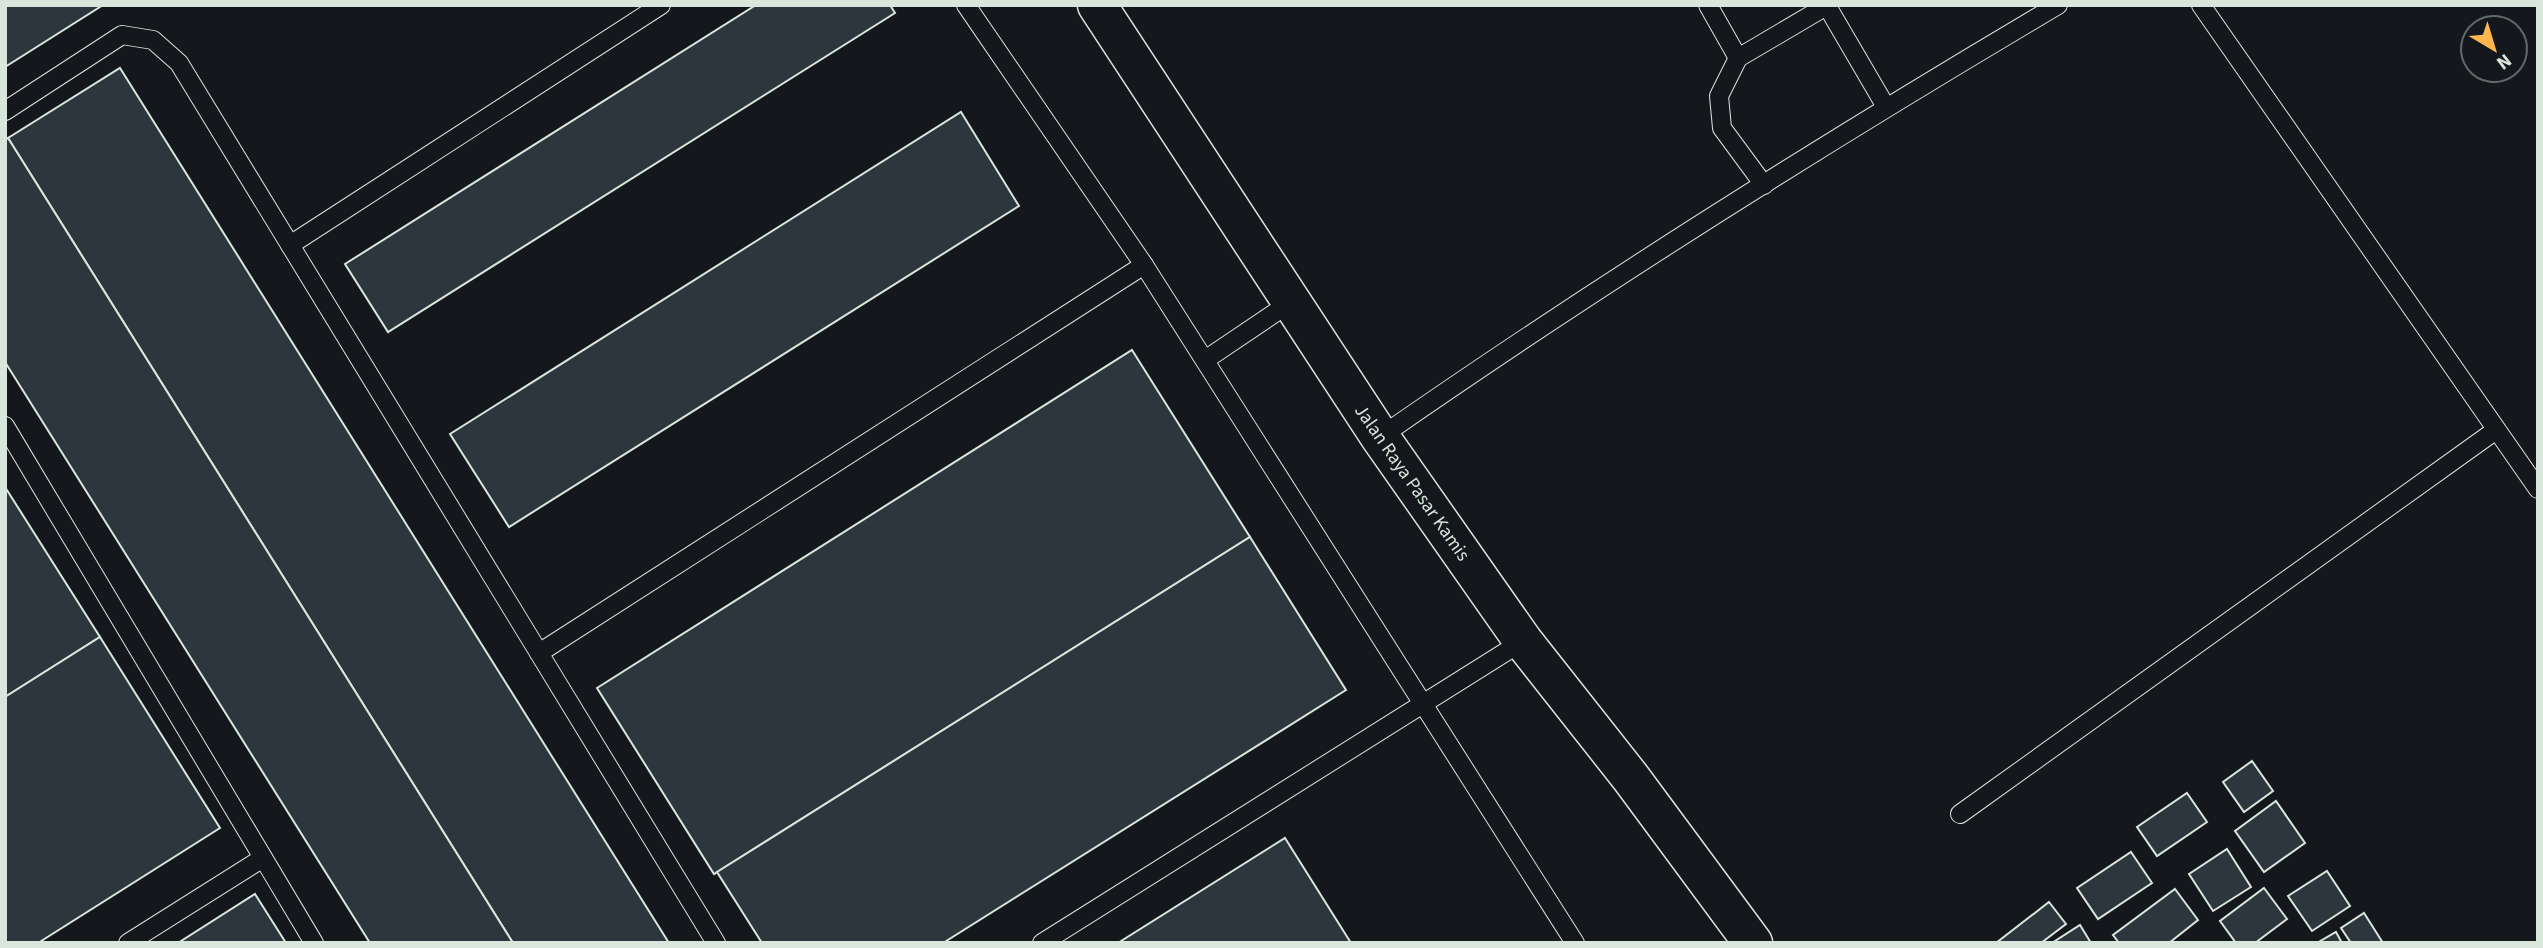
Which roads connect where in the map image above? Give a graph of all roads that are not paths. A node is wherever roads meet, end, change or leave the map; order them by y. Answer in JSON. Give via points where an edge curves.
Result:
{"nodes":[{"id":1,"x":661,"y":5,"type":"edge"},
{"id":2,"x":966,"y":5,"type":"edge"},
{"id":3,"x":1097,"y":5,"type":"edge"},
{"id":4,"x":1708,"y":5,"type":"edge"},
{"id":5,"x":2058,"y":5,"type":"edge"},
{"id":6,"x":2201,"y":5,"type":"edge"},
{"id":7,"x":1828,"y":6,"type":"edge"},
{"id":8,"x":1738,"y":58,"type":"junction"},
{"id":9,"x":1886,"y":107,"type":"junction"},
{"id":10,"x":5,"y":111,"type":"edge"},
{"id":11,"x":1764,"y":185,"type":"junction"},
{"id":12,"x":289,"y":245,"type":"junction"},
{"id":13,"x":1144,"y":265,"type":"junction"},
{"id":14,"x":1291,"y":302,"type":"junction"},
{"id":15,"x":1205,"y":360,"type":"junction"},
{"id":16,"x":5,"y":426,"type":"edge"},
{"id":17,"x":2496,"y":430,"type":"junction"},
{"id":18,"x":1380,"y":436,"type":"junction"},
{"id":19,"x":2538,"y":489,"type":"edge"},
{"id":20,"x":1523,"y":641,"type":"junction"},
{"id":21,"x":538,"y":653,"type":"junction"},
{"id":22,"x":1424,"y":702,"type":"junction"},
{"id":23,"x":1960,"y":814,"type":"dead end"},
{"id":24,"x":263,"y":858,"type":"junction"},
{"id":25,"x":128,"y":943,"type":"edge"},
{"id":26,"x":314,"y":943,"type":"edge"},
{"id":27,"x":716,"y":943,"type":"edge"},
{"id":28,"x":1042,"y":943,"type":"edge"},
{"id":29,"x":1575,"y":943,"type":"edge"},
{"id":30,"x":1753,"y":943,"type":"edge"}],
"edges":[{"from":1,"to":12,"type":"lane"},
{"from":2,"to":13,"type":"lane"},
{"from":3,"to":14,"type":"main road","name":"Jalan Raya Pasar Kamis"},
{"from":4,"to":8,"type":"lane"},
{"from":5,"to":9,"type":"lane"},
{"from":6,"to":17,"type":"lane"},
{"from":7,"to":8,"type":"lane"},
{"from":7,"to":9,"type":"lane"},
{"from":8,"to":11,"type":"lane","via":[[1719,96],[1721,128]]},
{"from":9,"to":11,"type":"lane"},
{"from":10,"to":12,"type":"lane","via":[[122,35],[153,40],[179,64]]},
{"from":11,"to":18,"type":"lane"},
{"from":12,"to":21,"type":"lane"},
{"from":13,"to":15,"type":"lane"},
{"from":13,"to":21,"type":"lane"},
{"from":14,"to":15,"type":"lane"},
{"from":14,"to":18,"type":"main road","name":"Jalan Raya Pasar Kamis"},
{"from":15,"to":22,"type":"lane"},
{"from":16,"to":24,"type":"lane"},
{"from":17,"to":19,"type":"lane"},
{"from":17,"to":23,"type":"lane"},
{"from":18,"to":20,"type":"main road","name":"Jalan Raya Pasar Kamis"},
{"from":20,"to":22,"type":"lane"},
{"from":20,"to":30,"type":"main road","name":"Jalan Raya Pasar Kamis"},
{"from":21,"to":27,"type":"lane"},
{"from":22,"to":28,"type":"lane"},
{"from":22,"to":29,"type":"lane"},
{"from":24,"to":25,"type":"lane"},
{"from":24,"to":26,"type":"lane"}]}
